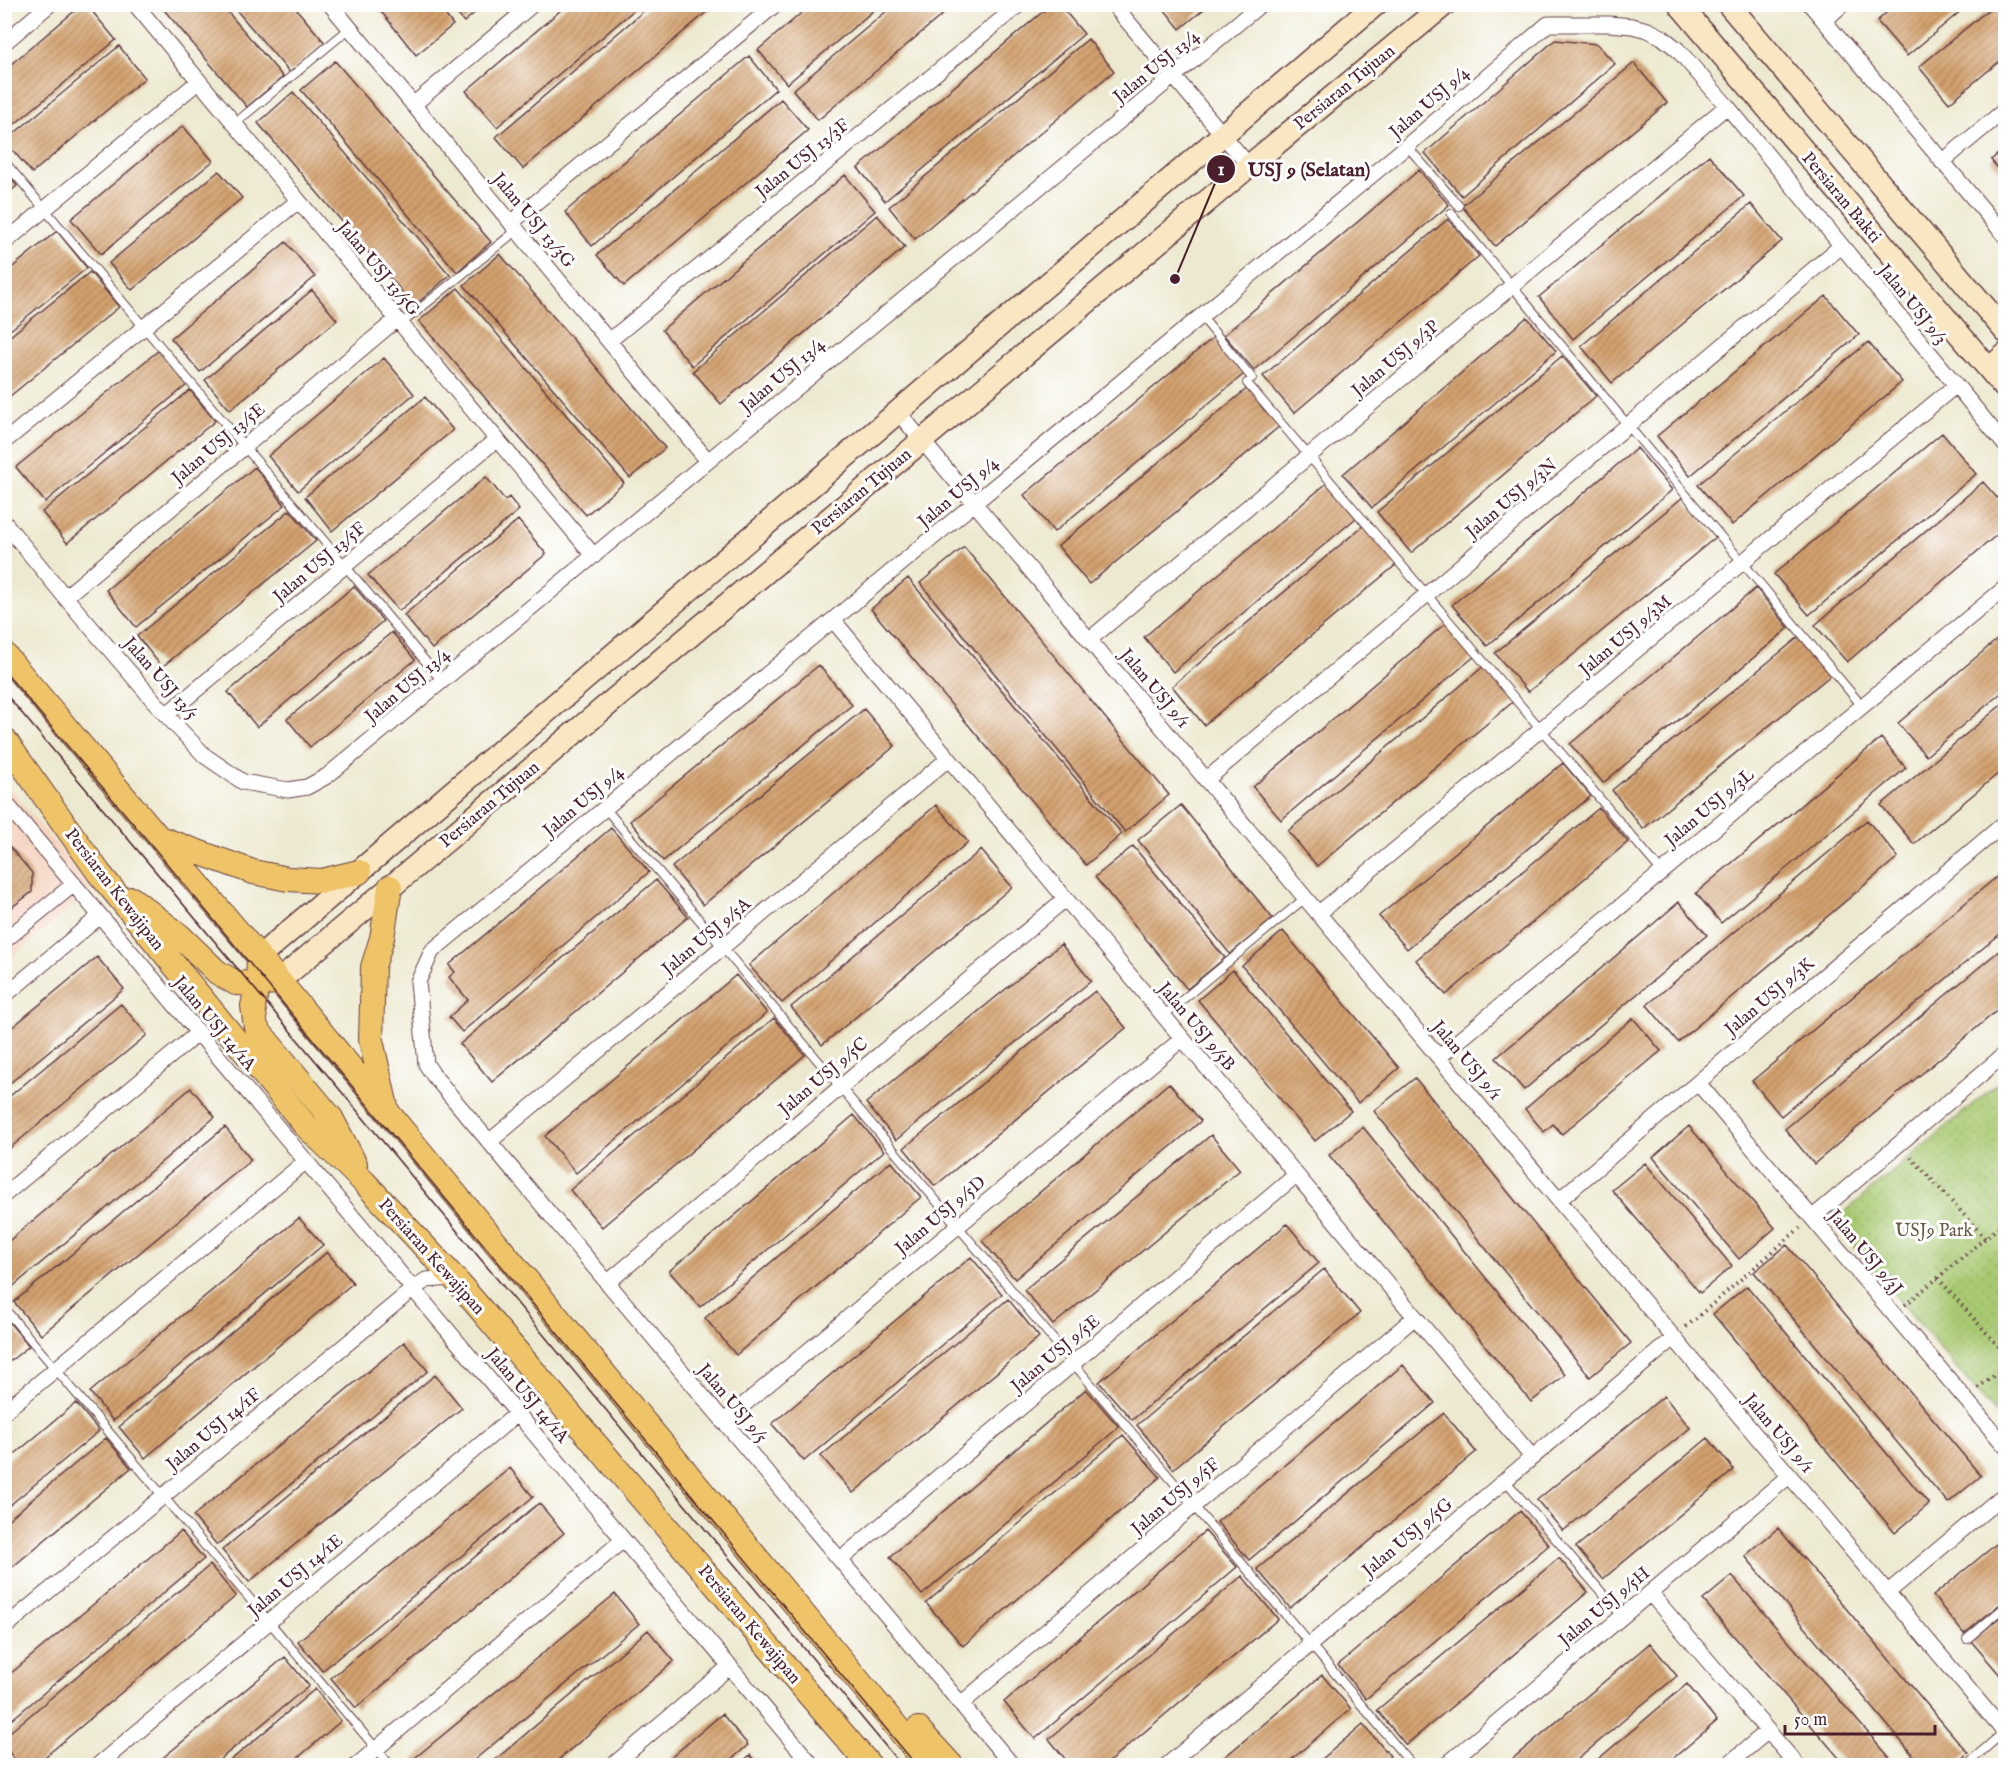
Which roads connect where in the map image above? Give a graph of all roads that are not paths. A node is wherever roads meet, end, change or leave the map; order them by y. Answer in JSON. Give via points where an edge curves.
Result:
{"nodes":[{"id":1,"x":50,"y":4,"type":"edge"},
{"id":2,"x":135,"y":4,"type":"edge"},
{"id":3,"x":330,"y":4,"type":"edge"},
{"id":4,"x":533,"y":4,"type":"edge"},
{"id":5,"x":776,"y":4,"type":"edge"},
{"id":6,"x":1020,"y":4,"type":"edge"},
{"id":7,"x":1113,"y":4,"type":"edge"},
{"id":8,"x":1261,"y":4,"type":"edge"},
{"id":9,"x":1376,"y":4,"type":"edge"},
{"id":10,"x":1445,"y":4,"type":"edge"},
{"id":11,"x":1679,"y":4,"type":"edge"},
{"id":12,"x":1728,"y":4,"type":"edge"},
{"id":13,"x":1810,"y":4,"type":"edge"},
{"id":14,"x":1843,"y":4,"type":"edge"},
{"id":15,"x":1824,"y":21,"type":"junction"},
{"id":16,"x":1609,"y":24,"type":"joint"},
{"id":17,"x":350,"y":28,"type":"junction"},
{"id":18,"x":4,"y":42,"type":"edge"},
{"id":19,"x":1174,"y":77,"type":"junction"},
{"id":20,"x":199,"y":81,"type":"junction"},
{"id":21,"x":413,"y":105,"type":"junction"},
{"id":22,"x":1727,"y":106,"type":"junction"},
{"id":23,"x":2006,"y":109,"type":"edge"},
{"id":24,"x":234,"y":124,"type":"junction"},
{"id":25,"x":1223,"y":135,"type":"junction"},
{"id":26,"x":1407,"y":146,"type":"junction"},
{"id":27,"x":4,"y":161,"type":"edge"},
{"id":28,"x":1942,"y":162,"type":"junction"},
{"id":29,"x":1249,"y":166,"type":"junction"},
{"id":30,"x":298,"y":201,"type":"junction"},
{"id":31,"x":1459,"y":206,"type":"dead end"},
{"id":32,"x":45,"y":209,"type":"junction"},
{"id":33,"x":1451,"y":213,"type":"dead end"},
{"id":34,"x":514,"y":226,"type":"junction"},
{"id":35,"x":2006,"y":237,"type":"edge"},
{"id":36,"x":4,"y":243,"type":"edge"},
{"id":37,"x":1840,"y":247,"type":"junction"},
{"id":38,"x":1512,"y":286,"type":"junction"},
{"id":39,"x":1201,"y":316,"type":"junction"},
{"id":40,"x":399,"y":322,"type":"junction"},
{"id":41,"x":144,"y":327,"type":"junction"},
{"id":42,"x":2006,"y":332,"type":"edge"},
{"id":43,"x":609,"y":341,"type":"junction"},
{"id":44,"x":1997,"y":362,"type":"edge"},
{"id":45,"x":1955,"y":386,"type":"junction"},
{"id":46,"x":2006,"y":389,"type":"edge"},
{"id":47,"x":898,"y":412,"type":"junction"},
{"id":48,"x":1628,"y":425,"type":"junction"},
{"id":49,"x":497,"y":439,"type":"junction"},
{"id":50,"x":922,"y":440,"type":"junction"},
{"id":51,"x":4,"y":442,"type":"edge"},
{"id":52,"x":245,"y":446,"type":"junction"},
{"id":53,"x":2006,"y":446,"type":"edge"},
{"id":54,"x":1308,"y":456,"type":"junction"},
{"id":55,"x":708,"y":461,"type":"junction"},
{"id":56,"x":975,"y":503,"type":"junction"},
{"id":57,"x":4,"y":522,"type":"edge"},
{"id":58,"x":594,"y":556,"type":"junction"},
{"id":59,"x":1742,"y":563,"type":"junction"},
{"id":60,"x":345,"y":566,"type":"junction"},
{"id":61,"x":2006,"y":587,"type":"edge"},
{"id":62,"x":1426,"y":595,"type":"junction"},
{"id":63,"x":65,"y":597,"type":"junction"},
{"id":64,"x":833,"y":620,"type":"junction"},
{"id":65,"x":1089,"y":640,"type":"junction"},
{"id":66,"x":4,"y":654,"type":"edge"},
{"id":67,"x":442,"y":681,"type":"junction"},
{"id":68,"x":1862,"y":706,"type":"junction"},
{"id":69,"x":166,"y":715,"type":"junction"},
{"id":70,"x":1541,"y":730,"type":"junction"},
{"id":71,"x":4,"y":739,"type":"edge"},
{"id":72,"x":948,"y":759,"type":"junction"},
{"id":73,"x":327,"y":776,"type":"joint"},
{"id":74,"x":1206,"y":780,"type":"junction"},
{"id":75,"x":4,"y":801,"type":"edge"},
{"id":76,"x":605,"y":808,"type":"junction"},
{"id":77,"x":2006,"y":822,"type":"edge"},
{"id":78,"x":160,"y":838,"type":"junction"},
{"id":79,"x":359,"y":872,"type":"junction"},
{"id":80,"x":1662,"y":872,"type":"junction"},
{"id":81,"x":99,"y":873,"type":"junction"},
{"id":82,"x":74,"y":884,"type":"junction"},
{"id":83,"x":390,"y":887,"type":"junction"},
{"id":84,"x":1305,"y":898,"type":"junction"},
{"id":85,"x":1065,"y":899,"type":"junction"},
{"id":86,"x":1318,"y":914,"type":"junction"},
{"id":87,"x":100,"y":916,"type":"junction"},
{"id":88,"x":4,"y":941,"type":"edge"},
{"id":89,"x":722,"y":947,"type":"junction"},
{"id":90,"x":259,"y":957,"type":"junction"},
{"id":91,"x":268,"y":983,"type":"junction"},
{"id":92,"x":4,"y":996,"type":"edge"},
{"id":93,"x":1163,"y":1017,"type":"junction"},
{"id":94,"x":198,"y":1033,"type":"junction"},
{"id":95,"x":1182,"y":1038,"type":"junction"},
{"id":96,"x":2006,"y":1053,"type":"edge"},
{"id":97,"x":1438,"y":1057,"type":"junction"},
{"id":98,"x":426,"y":1064,"type":"joint"},
{"id":99,"x":1698,"y":1083,"type":"junction"},
{"id":100,"x":841,"y":1087,"type":"junction"},
{"id":101,"x":387,"y":1112,"type":"junction"},
{"id":102,"x":489,"y":1142,"type":"junction"},
{"id":103,"x":306,"y":1161,"type":"junction"},
{"id":104,"x":1296,"y":1175,"type":"junction"},
{"id":105,"x":364,"y":1182,"type":"junction"},
{"id":106,"x":4,"y":1195,"type":"edge"},
{"id":107,"x":1559,"y":1200,"type":"junction"},
{"id":108,"x":1812,"y":1218,"type":"junction"},
{"id":109,"x":958,"y":1226,"type":"junction"},
{"id":110,"x":454,"y":1278,"type":"junction"},
{"id":111,"x":607,"y":1283,"type":"junction"},
{"id":112,"x":413,"y":1289,"type":"junction"},
{"id":113,"x":4,"y":1308,"type":"edge"},
{"id":114,"x":1415,"y":1317,"type":"junction"},
{"id":115,"x":1674,"y":1338,"type":"junction"},
{"id":116,"x":1074,"y":1363,"type":"junction"},
{"id":117,"x":56,"y":1369,"type":"junction"},
{"id":118,"x":4,"y":1412,"type":"edge"},
{"id":119,"x":518,"y":1413,"type":"junction"},
{"id":120,"x":723,"y":1422,"type":"junction"},
{"id":121,"x":2006,"y":1446,"type":"edge"},
{"id":122,"x":1532,"y":1457,"type":"junction"},
{"id":123,"x":1790,"y":1476,"type":"junction"},
{"id":124,"x":1505,"y":1480,"type":"junction"},
{"id":125,"x":2006,"y":1493,"type":"edge"},
{"id":126,"x":164,"y":1496,"type":"junction"},
{"id":127,"x":1194,"y":1506,"type":"junction"},
{"id":128,"x":623,"y":1540,"type":"junction"},
{"id":129,"x":840,"y":1560,"type":"junction"},
{"id":130,"x":1650,"y":1593,"type":"junction"},
{"id":131,"x":1887,"y":1593,"type":"junction"},
{"id":132,"x":2006,"y":1606,"type":"edge"},
{"id":133,"x":1622,"y":1617,"type":"junction"},
{"id":134,"x":269,"y":1622,"type":"junction"},
{"id":135,"x":4,"y":1628,"type":"edge"},
{"id":136,"x":1967,"y":1639,"type":"dead end"},
{"id":137,"x":1311,"y":1644,"type":"junction"},
{"id":138,"x":835,"y":1651,"type":"junction"},
{"id":139,"x":730,"y":1666,"type":"junction"},
{"id":140,"x":961,"y":1704,"type":"junction"},
{"id":141,"x":1768,"y":1731,"type":"junction"},
{"id":142,"x":2005,"y":1732,"type":"edge"},
{"id":143,"x":376,"y":1748,"type":"junction"},
{"id":144,"x":97,"y":1766,"type":"edge"},
{"id":145,"x":356,"y":1766,"type":"edge"},
{"id":146,"x":390,"y":1766,"type":"edge"},
{"id":147,"x":612,"y":1766,"type":"edge"},
{"id":148,"x":813,"y":1766,"type":"edge"},
{"id":149,"x":870,"y":1766,"type":"edge"},
{"id":150,"x":929,"y":1766,"type":"edge"},
{"id":151,"x":952,"y":1766,"type":"edge"},
{"id":152,"x":1013,"y":1766,"type":"edge"},
{"id":153,"x":1166,"y":1766,"type":"edge"},
{"id":154,"x":1413,"y":1766,"type":"edge"},
{"id":155,"x":1445,"y":1766,"type":"edge"},
{"id":156,"x":1726,"y":1766,"type":"edge"},
{"id":157,"x":1798,"y":1766,"type":"edge"},
{"id":158,"x":1965,"y":1766,"type":"edge"}],
"edges":[{"from":1,"to":18,"type":"street"},
{"from":2,"to":20,"type":"street","name":"Jalan USJ 13/5G"},
{"from":3,"to":17,"type":"street","name":"Jalan USJ 13/3G"},
{"from":4,"to":21,"type":"street"},
{"from":5,"to":34,"type":"street"},
{"from":6,"to":43,"type":"street","name":"Jalan USJ 13/3F"},
{"from":7,"to":19,"type":"street"},
{"from":8,"to":19,"type":"street","name":"Jalan USJ 13/4"},
{"from":9,"to":25,"type":"main road","name":"Persiaran Tujuan"},
{"from":10,"to":29,"type":"main road","name":"Persiaran Tujuan"},
{"from":11,"to":44,"type":"main road","name":"Persiaran Bakti"},
{"from":12,"to":42,"type":"main road","name":"Persiaran Bakti"},
{"from":13,"to":15,"type":"street"},
{"from":14,"to":15,"type":"street"},
{"from":15,"to":28,"type":"street"},
{"from":16,"to":22,"type":"street","name":"Jalan USJ 9/3","via":[[1632,26],[1662,37]]},
{"from":16,"to":26,"type":"street","name":"Jalan USJ 9/4","via":[[1548,24]]},
{"from":17,"to":21,"type":"street","name":"Jalan USJ 13/3G"},
{"from":17,"to":24,"type":"lane"},
{"from":19,"to":25,"type":"street"},
{"from":19,"to":55,"type":"street","name":"Jalan USJ 13/4"},
{"from":20,"to":24,"type":"street","name":"Jalan USJ 13/5G"},
{"from":20,"to":32,"type":"street"},
{"from":21,"to":34,"type":"street","name":"Jalan USJ 13/3G"},
{"from":22,"to":37,"type":"street","name":"Jalan USJ 9/3"},
{"from":22,"to":38,"type":"street","name":"Jalan USJ 9/3P"},
{"from":23,"to":28,"type":"street"},
{"from":24,"to":30,"type":"street","name":"Jalan USJ 13/5G"},
{"from":25,"to":29,"type":"street"},
{"from":25,"to":47,"type":"main road","name":"Persiaran Tujuan"},
{"from":26,"to":31,"type":"lane"},
{"from":26,"to":39,"type":"street","name":"Jalan USJ 9/4"},
{"from":27,"to":32,"type":"lane"},
{"from":28,"to":35,"type":"street"},
{"from":29,"to":50,"type":"main road","name":"Persiaran Tujuan"},
{"from":30,"to":40,"type":"street","name":"Jalan USJ 13/5G"},
{"from":30,"to":41,"type":"street"},
{"from":32,"to":36,"type":"street"},
{"from":32,"to":41,"type":"lane"},
{"from":33,"to":38,"type":"lane"},
{"from":34,"to":40,"type":"lane"},
{"from":34,"to":43,"type":"street","name":"Jalan USJ 13/3G"},
{"from":37,"to":45,"type":"street","name":"Jalan USJ 9/3"},
{"from":37,"to":48,"type":"street","name":"Jalan USJ 9/3N"},
{"from":38,"to":48,"type":"lane"},
{"from":38,"to":54,"type":"street","name":"Jalan USJ 9/3P"},
{"from":39,"to":54,"type":"lane"},
{"from":39,"to":56,"type":"street","name":"Jalan USJ 9/4"},
{"from":40,"to":49,"type":"street","name":"Jalan USJ 13/5G"},
{"from":40,"to":52,"type":"street","name":"Jalan USJ 13/5E"},
{"from":41,"to":51,"type":"street"},
{"from":41,"to":52,"type":"lane"},
{"from":43,"to":55,"type":"street","name":"Jalan USJ 13/3G"},
{"from":44,"to":46,"type":"main road","name":"Persiaran Bakti"},
{"from":45,"to":53,"type":"street","name":"Jalan USJ 9/3"},
{"from":45,"to":59,"type":"street","name":"Jalan USJ 9/3M"},
{"from":47,"to":50,"type":"street","name":"Jalan USJ 9/1"},
{"from":47,"to":79,"type":"main road","name":"Persiaran Tujuan"},
{"from":48,"to":59,"type":"lane"},
{"from":48,"to":62,"type":"street","name":"Jalan USJ 9/3N"},
{"from":49,"to":58,"type":"street","name":"Jalan USJ 13/5G"},
{"from":49,"to":60,"type":"street","name":"Jalan USJ 13/5F"},
{"from":50,"to":56,"type":"street","name":"Jalan USJ 9/1"},
{"from":50,"to":83,"type":"main road","name":"Persiaran Tujuan"},
{"from":52,"to":60,"type":"lane"},
{"from":52,"to":63,"type":"street","name":"Jalan USJ 13/5E"},
{"from":54,"to":62,"type":"lane"},
{"from":54,"to":65,"type":"street","name":"Jalan USJ 9/3P"},
{"from":55,"to":58,"type":"street","name":"Jalan USJ 13/4"},
{"from":56,"to":64,"type":"street","name":"Jalan USJ 9/4"},
{"from":56,"to":65,"type":"street","name":"Jalan USJ 9/1"},
{"from":57,"to":63,"type":"street","name":"Jalan USJ 13/5"},
{"from":58,"to":67,"type":"street","name":"Jalan USJ 13/4"},
{"from":59,"to":68,"type":"lane"},
{"from":59,"to":70,"type":"street","name":"Jalan USJ 9/3M"},
{"from":60,"to":67,"type":"lane"},
{"from":60,"to":69,"type":"street","name":"Jalan USJ 13/5F"},
{"from":61,"to":68,"type":"street","name":"Jalan USJ 9/3L"},
{"from":62,"to":70,"type":"lane"},
{"from":62,"to":74,"type":"street","name":"Jalan USJ 9/3N"},
{"from":63,"to":69,"type":"street","name":"Jalan USJ 13/5"},
{"from":64,"to":72,"type":"street","name":"Jalan USJ 9/5B"},
{"from":64,"to":76,"type":"street","name":"Jalan USJ 9/4"},
{"from":65,"to":74,"type":"street","name":"Jalan USJ 9/1"},
{"from":66,"to":78,"type":"main road"},
{"from":67,"to":73,"type":"street","name":"Jalan USJ 13/4"},
{"from":68,"to":80,"type":"street","name":"Jalan USJ 9/3L"},
{"from":69,"to":73,"type":"street","name":"Jalan USJ 13/5","via":[[205,756],[243,782],[288,790],[307,787]]},
{"from":70,"to":80,"type":"lane"},
{"from":70,"to":86,"type":"street","name":"Jalan USJ 9/3M"},
{"from":71,"to":81,"type":"main road","name":"Persiaran Kewajipan"},
{"from":72,"to":85,"type":"street","name":"Jalan USJ 9/5B"},
{"from":72,"to":89,"type":"street","name":"Jalan USJ 9/5A"},
{"from":74,"to":84,"type":"street","name":"Jalan USJ 9/1"},
{"from":75,"to":82,"type":"street","name":"Jalan USJ 14/1A"},
{"from":76,"to":89,"type":"lane"},
{"from":76,"to":98,"type":"street","name":"Jalan USJ 9/4","via":[[432,951],[418,982]]},
{"from":77,"to":99,"type":"street","name":"Jalan USJ 9/3K"},
{"from":78,"to":79,"type":"main road","via":[[253,873],[288,879],[322,881]]},
{"from":78,"to":90,"type":"main road"},
{"from":79,"to":90,"type":"main road","name":"Persiaran Tujuan"},
{"from":80,"to":97,"type":"street","name":"Jalan USJ 9/3L"},
{"from":81,"to":91,"type":"main road","via":[[180,936],[217,972],[236,983]]},
{"from":81,"to":105,"type":"main road","name":"Persiaran Kewajipan","via":[[305,1125]]},
{"from":82,"to":87,"type":"street","name":"Jalan USJ 14/1A"},
{"from":82,"to":88,"type":"street"},
{"from":83,"to":91,"type":"main road","name":"Persiaran Tujuan"},
{"from":83,"to":101,"type":"main road","via":[[373,967],[371,1040]]},
{"from":84,"to":86,"type":"street","name":"Jalan USJ 9/1"},
{"from":84,"to":93,"type":"lane"},
{"from":85,"to":93,"type":"street","name":"Jalan USJ 9/5B"},
{"from":85,"to":100,"type":"street","name":"Jalan USJ 9/5C"},
{"from":86,"to":97,"type":"street","name":"Jalan USJ 9/1"},
{"from":87,"to":92,"type":"street"},
{"from":87,"to":94,"type":"street","name":"Jalan USJ 14/1A"},
{"from":89,"to":100,"type":"lane"},
{"from":89,"to":102,"type":"street","name":"Jalan USJ 9/5A"},
{"from":90,"to":91,"type":"main road"},
{"from":91,"to":101,"type":"main road"},
{"from":91,"to":105,"type":"main road","via":[[253,1006],[256,1028],[332,1118]]},
{"from":93,"to":95,"type":"street","name":"Jalan USJ 9/5B"},
{"from":94,"to":103,"type":"street","name":"Jalan USJ 14/1A"},
{"from":94,"to":106,"type":"street"},
{"from":95,"to":104,"type":"street","name":"Jalan USJ 9/5B"},
{"from":95,"to":109,"type":"street","name":"Jalan USJ 9/5D"},
{"from":96,"to":108,"type":"street"},
{"from":97,"to":107,"type":"street","name":"Jalan USJ 9/1"},
{"from":98,"to":102,"type":"street","name":"Jalan USJ 9/5"},
{"from":99,"to":107,"type":"street","name":"Jalan USJ 9/3K"},
{"from":99,"to":108,"type":"street","name":"Jalan USJ 9/3J"},
{"from":100,"to":109,"type":"lane"},
{"from":100,"to":111,"type":"street","name":"Jalan USJ 9/5C"},
{"from":101,"to":138,"type":"main road"},
{"from":102,"to":111,"type":"street","name":"Jalan USJ 9/5"},
{"from":103,"to":112,"type":"street","name":"Jalan USJ 14/1A"},
{"from":103,"to":117,"type":"street"},
{"from":104,"to":114,"type":"street","name":"Jalan USJ 9/5B"},
{"from":104,"to":116,"type":"street","name":"Jalan USJ 9/5E"},
{"from":105,"to":110,"type":"main road","name":"Persiaran Kewajipan"},
{"from":107,"to":115,"type":"street","name":"Jalan USJ 9/1"},
{"from":108,"to":121,"type":"street","name":"Jalan USJ 9/3J"},
{"from":109,"to":116,"type":"lane"},
{"from":109,"to":120,"type":"street","name":"Jalan USJ 9/5D"},
{"from":110,"to":112,"type":"street","name":"Jalan USJ 14/1F","via":[[426,1280]]},
{"from":110,"to":149,"type":"main road","name":"Persiaran Kewajipan"},
{"from":111,"to":120,"type":"street","name":"Jalan USJ 9/5"},
{"from":112,"to":119,"type":"street","name":"Jalan USJ 14/1A"},
{"from":112,"to":126,"type":"street","name":"Jalan USJ 14/1F"},
{"from":113,"to":117,"type":"lane"},
{"from":114,"to":122,"type":"street","name":"Jalan USJ 9/5B"},
{"from":114,"to":127,"type":"street","name":"Jalan USJ 9/5F"},
{"from":115,"to":122,"type":"street","name":"Jalan USJ 9/5G"},
{"from":115,"to":123,"type":"street","name":"Jalan USJ 9/1"},
{"from":116,"to":127,"type":"lane"},
{"from":116,"to":129,"type":"street","name":"Jalan USJ 9/5E"},
{"from":117,"to":118,"type":"street"},
{"from":117,"to":126,"type":"lane"},
{"from":119,"to":128,"type":"street","name":"Jalan USJ 14/1A"},
{"from":119,"to":134,"type":"street","name":"Jalan USJ 14/1E"},
{"from":120,"to":129,"type":"street","name":"Jalan USJ 9/5"},
{"from":122,"to":124,"type":"street","name":"Jalan USJ 9/5G"},
{"from":123,"to":130,"type":"street","name":"Jalan USJ 9/5H"},
{"from":123,"to":131,"type":"street","name":"Jalan USJ 9/1"},
{"from":124,"to":133,"type":"lane"},
{"from":124,"to":137,"type":"street","name":"Jalan USJ 9/5G"},
{"from":125,"to":131,"type":"street"},
{"from":126,"to":134,"type":"lane"},
{"from":126,"to":135,"type":"street","name":"Jalan USJ 14/1F"},
{"from":127,"to":137,"type":"lane"},
{"from":127,"to":140,"type":"street","name":"Jalan USJ 9/5F"},
{"from":128,"to":139,"type":"street","name":"Jalan USJ 14/1A"},
{"from":128,"to":143,"type":"street"},
{"from":129,"to":140,"type":"street","name":"Jalan USJ 9/5"},
{"from":130,"to":133,"type":"street","name":"Jalan USJ 9/5H"},
{"from":130,"to":141,"type":"street"},
{"from":131,"to":142,"type":"street","name":"Jalan USJ 9/1"},
{"from":132,"to":136,"type":"lane"},
{"from":133,"to":155,"type":"street","name":"Jalan USJ 9/5H"},
{"from":134,"to":143,"type":"lane"},
{"from":134,"to":144,"type":"street","name":"Jalan USJ 14/1E"},
{"from":137,"to":153,"type":"street","name":"Jalan USJ 9/5G"},
{"from":137,"to":154,"type":"lane"},
{"from":138,"to":150,"type":"main road"},
{"from":138,"to":151,"type":"main road"},
{"from":139,"to":147,"type":"street"},
{"from":139,"to":148,"type":"street","name":"Jalan USJ 14/1A"},
{"from":140,"to":152,"type":"street","name":"Jalan USJ 9/5"},
{"from":141,"to":156,"type":"street"},
{"from":141,"to":157,"type":"street"},
{"from":142,"to":158,"type":"lane"},
{"from":143,"to":145,"type":"street"},
{"from":143,"to":146,"type":"lane"}]}
